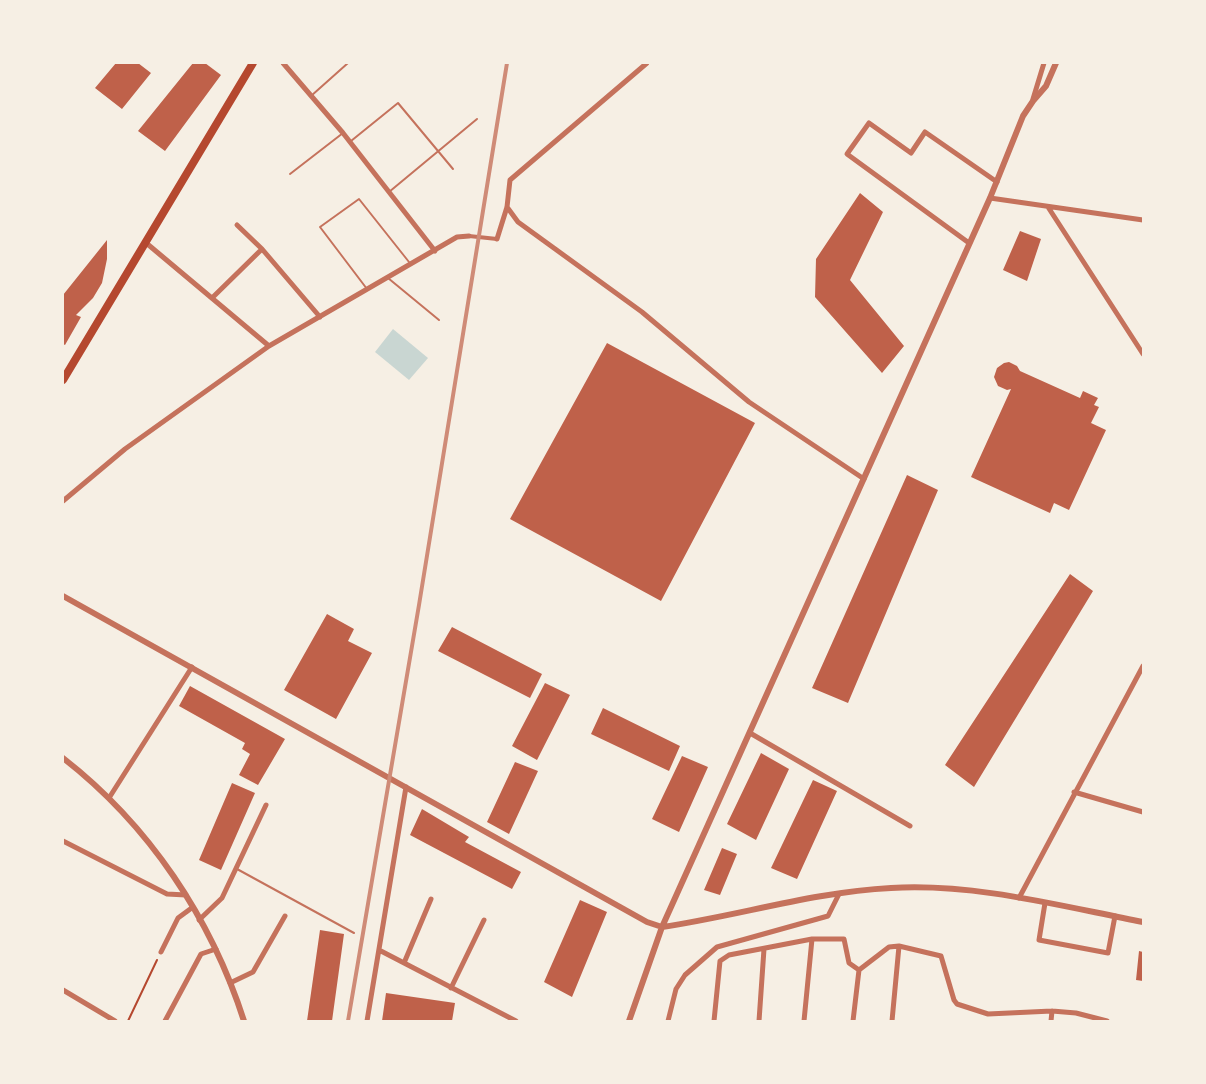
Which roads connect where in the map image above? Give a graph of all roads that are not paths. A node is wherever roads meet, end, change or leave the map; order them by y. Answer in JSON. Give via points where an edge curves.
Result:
{"nodes":[{"id":1,"x":253,"y":63,"type":"edge"},
{"id":2,"x":283,"y":63,"type":"edge"},
{"id":3,"x":348,"y":63,"type":"edge"},
{"id":4,"x":647,"y":63,"type":"edge"},
{"id":5,"x":1044,"y":63,"type":"edge"},
{"id":6,"x":1056,"y":63,"type":"edge"},
{"id":7,"x":311,"y":96,"type":"junction"},
{"id":8,"x":1033,"y":101,"type":"junction"},
{"id":9,"x":477,"y":119,"type":"dead end"},
{"id":10,"x":343,"y":133,"type":"junction"},
{"id":11,"x":350,"y":142,"type":"junction"},
{"id":12,"x":438,"y":151,"type":"junction"},
{"id":13,"x":453,"y":170,"type":"dead end"},
{"id":14,"x":290,"y":174,"type":"dead end"},
{"id":15,"x":997,"y":182,"type":"junction"},
{"id":16,"x":389,"y":192,"type":"junction"},
{"id":17,"x":990,"y":198,"type":"junction"},
{"id":18,"x":507,"y":207,"type":"junction"},
{"id":19,"x":1048,"y":207,"type":"junction"},
{"id":20,"x":1143,"y":220,"type":"edge"},
{"id":21,"x":237,"y":225,"type":"dead end"},
{"id":22,"x":469,"y":236,"type":"joint"},
{"id":23,"x":497,"y":239,"type":"joint"},
{"id":24,"x":145,"y":242,"type":"junction"},
{"id":25,"x":969,"y":243,"type":"junction"},
{"id":26,"x":262,"y":249,"type":"junction"},
{"id":27,"x":435,"y":251,"type":"junction"},
{"id":28,"x":411,"y":264,"type":"junction"},
{"id":29,"x":388,"y":278,"type":"junction"},
{"id":30,"x":368,"y":289,"type":"junction"},
{"id":31,"x":212,"y":298,"type":"junction"},
{"id":32,"x":320,"y":316,"type":"junction"},
{"id":33,"x":439,"y":320,"type":"dead end"},
{"id":34,"x":269,"y":346,"type":"junction"},
{"id":35,"x":1143,"y":354,"type":"edge"},
{"id":36,"x":63,"y":380,"type":"edge"},
{"id":37,"x":864,"y":478,"type":"junction"},
{"id":38,"x":63,"y":501,"type":"edge"},
{"id":39,"x":63,"y":596,"type":"edge"},
{"id":40,"x":1143,"y":666,"type":"edge"},
{"id":41,"x":192,"y":667,"type":"junction"},
{"id":42,"x":1140,"y":680,"type":"edge"},
{"id":43,"x":750,"y":733,"type":"junction"},
{"id":44,"x":63,"y":759,"type":"edge"},
{"id":45,"x":406,"y":787,"type":"junction"},
{"id":46,"x":1074,"y":792,"type":"junction"},
{"id":47,"x":109,"y":798,"type":"junction"},
{"id":48,"x":266,"y":805,"type":"dead end"},
{"id":49,"x":1143,"y":812,"type":"edge"},
{"id":50,"x":910,"y":826,"type":"dead end"},
{"id":51,"x":63,"y":841,"type":"edge"},
{"id":52,"x":237,"y":869,"type":"junction"},
{"id":53,"x":838,"y":894,"type":"junction"},
{"id":54,"x":186,"y":895,"type":"junction"},
{"id":55,"x":1019,"y":898,"type":"junction"},
{"id":56,"x":430,"y":899,"type":"dead end"},
{"id":57,"x":1045,"y":903,"type":"junction"},
{"id":58,"x":193,"y":908,"type":"junction"},
{"id":59,"x":285,"y":916,"type":"dead end"},
{"id":60,"x":1115,"y":916,"type":"junction"},
{"id":61,"x":200,"y":920,"type":"junction"},
{"id":62,"x":484,"y":920,"type":"dead end"},
{"id":63,"x":1143,"y":922,"type":"edge"},
{"id":64,"x":662,"y":927,"type":"junction"},
{"id":65,"x":354,"y":933,"type":"dead end"},
{"id":66,"x":812,"y":939,"type":"junction"},
{"id":67,"x":899,"y":946,"type":"junction"},
{"id":68,"x":216,"y":949,"type":"junction"},
{"id":69,"x":764,"y":949,"type":"junction"},
{"id":70,"x":379,"y":950,"type":"junction"},
{"id":71,"x":160,"y":952,"type":"road end"},
{"id":72,"x":404,"y":963,"type":"junction"},
{"id":73,"x":859,"y":970,"type":"junction"},
{"id":74,"x":230,"y":983,"type":"junction"},
{"id":75,"x":451,"y":988,"type":"junction"},
{"id":76,"x":63,"y":990,"type":"edge"},
{"id":77,"x":1052,"y":1011,"type":"junction"},
{"id":78,"x":115,"y":1021,"type":"edge"},
{"id":79,"x":165,"y":1021,"type":"edge"},
{"id":80,"x":244,"y":1021,"type":"edge"},
{"id":81,"x":367,"y":1021,"type":"edge"},
{"id":82,"x":516,"y":1021,"type":"edge"},
{"id":83,"x":629,"y":1021,"type":"edge"},
{"id":84,"x":668,"y":1021,"type":"edge"},
{"id":85,"x":714,"y":1021,"type":"edge"},
{"id":86,"x":759,"y":1021,"type":"edge"},
{"id":87,"x":804,"y":1021,"type":"edge"},
{"id":88,"x":853,"y":1021,"type":"edge"},
{"id":89,"x":891,"y":1021,"type":"edge"},
{"id":90,"x":1051,"y":1021,"type":"edge"},
{"id":91,"x":1107,"y":1021,"type":"edge"}],
"edges":[{"from":1,"to":24,"type":"main road"},
{"from":2,"to":7,"type":"street"},
{"from":3,"to":7,"type":"lane"},
{"from":4,"to":18,"type":"street","via":[[510,180]]},
{"from":5,"to":8,"type":"street"},
{"from":6,"to":8,"type":"street","via":[[1046,86]]},
{"from":7,"to":10,"type":"street"},
{"from":8,"to":15,"type":"street","via":[[1023,116]]},
{"from":9,"to":12,"type":"lane"},
{"from":10,"to":11,"type":"street"},
{"from":10,"to":14,"type":"lane"},
{"from":11,"to":12,"type":"lane","via":[[398,103]]},
{"from":11,"to":16,"type":"street"},
{"from":12,"to":13,"type":"lane"},
{"from":12,"to":16,"type":"lane"},
{"from":15,"to":17,"type":"street"},
{"from":15,"to":25,"type":"street","via":[[925,132],[911,153],[869,123],[847,154]]},
{"from":16,"to":27,"type":"street"},
{"from":17,"to":19,"type":"street"},
{"from":17,"to":25,"type":"street"},
{"from":18,"to":23,"type":"street"},
{"from":18,"to":37,"type":"street","via":[[518,222],[642,312],[748,402]]},
{"from":19,"to":20,"type":"street"},
{"from":19,"to":35,"type":"street"},
{"from":21,"to":26,"type":"street"},
{"from":22,"to":23,"type":"street"},
{"from":22,"to":27,"type":"street","via":[[457,237]]},
{"from":24,"to":31,"type":"street"},
{"from":24,"to":36,"type":"main road"},
{"from":25,"to":37,"type":"street"},
{"from":26,"to":31,"type":"street"},
{"from":26,"to":32,"type":"street"},
{"from":27,"to":28,"type":"street"},
{"from":28,"to":29,"type":"street"},
{"from":28,"to":30,"type":"lane","via":[[359,199],[320,227]]},
{"from":29,"to":30,"type":"street"},
{"from":29,"to":33,"type":"lane"},
{"from":30,"to":32,"type":"street"},
{"from":31,"to":34,"type":"street"},
{"from":32,"to":34,"type":"street"},
{"from":34,"to":38,"type":"street","via":[[125,449]]},
{"from":37,"to":43,"type":"street"},
{"from":39,"to":41,"type":"street"},
{"from":40,"to":42,"type":"street"},
{"from":41,"to":45,"type":"street"},
{"from":41,"to":47,"type":"street"},
{"from":42,"to":46,"type":"street"},
{"from":43,"to":50,"type":"street"},
{"from":43,"to":64,"type":"street"},
{"from":44,"to":47,"type":"street"},
{"from":45,"to":64,"type":"street"},
{"from":45,"to":70,"type":"street"},
{"from":46,"to":49,"type":"street"},
{"from":46,"to":55,"type":"street"},
{"from":47,"to":54,"type":"street","via":[[149,842]]},
{"from":48,"to":52,"type":"street"},
{"from":51,"to":54,"type":"street","via":[[167,894]]},
{"from":52,"to":61,"type":"street","via":[[222,898]]},
{"from":52,"to":65,"type":"lane"},
{"from":53,"to":55,"type":"street","via":[[934,887]]},
{"from":53,"to":64,"type":"street"},
{"from":53,"to":84,"type":"street","via":[[828,916],[717,947],[685,975],[676,989]]},
{"from":54,"to":58,"type":"street"},
{"from":55,"to":57,"type":"street"},
{"from":56,"to":72,"type":"street"},
{"from":57,"to":60,"type":"street"},
{"from":57,"to":60,"type":"street","via":[[1039,940],[1108,953]]},
{"from":58,"to":61,"type":"street"},
{"from":58,"to":71,"type":"street","via":[[178,918]]},
{"from":59,"to":74,"type":"street","via":[[253,972]]},
{"from":60,"to":63,"type":"street"},
{"from":61,"to":68,"type":"street"},
{"from":62,"to":75,"type":"street"},
{"from":64,"to":83,"type":"street"},
{"from":66,"to":69,"type":"street"},
{"from":66,"to":73,"type":"street","via":[[843,939],[849,963]]},
{"from":66,"to":87,"type":"street"},
{"from":67,"to":73,"type":"street","via":[[889,947]]},
{"from":67,"to":77,"type":"street","via":[[941,956],[957,1004],[988,1014]]},
{"from":67,"to":89,"type":"street"},
{"from":68,"to":74,"type":"street"},
{"from":68,"to":79,"type":"street","via":[[201,954]]},
{"from":69,"to":85,"type":"street","via":[[729,955],[720,961]]},
{"from":69,"to":86,"type":"street"},
{"from":70,"to":72,"type":"street"},
{"from":70,"to":81,"type":"street"},
{"from":72,"to":75,"type":"street"},
{"from":73,"to":88,"type":"street"},
{"from":74,"to":80,"type":"street"},
{"from":75,"to":82,"type":"street"},
{"from":76,"to":78,"type":"street"},
{"from":77,"to":90,"type":"street"},
{"from":77,"to":91,"type":"street"}]}
